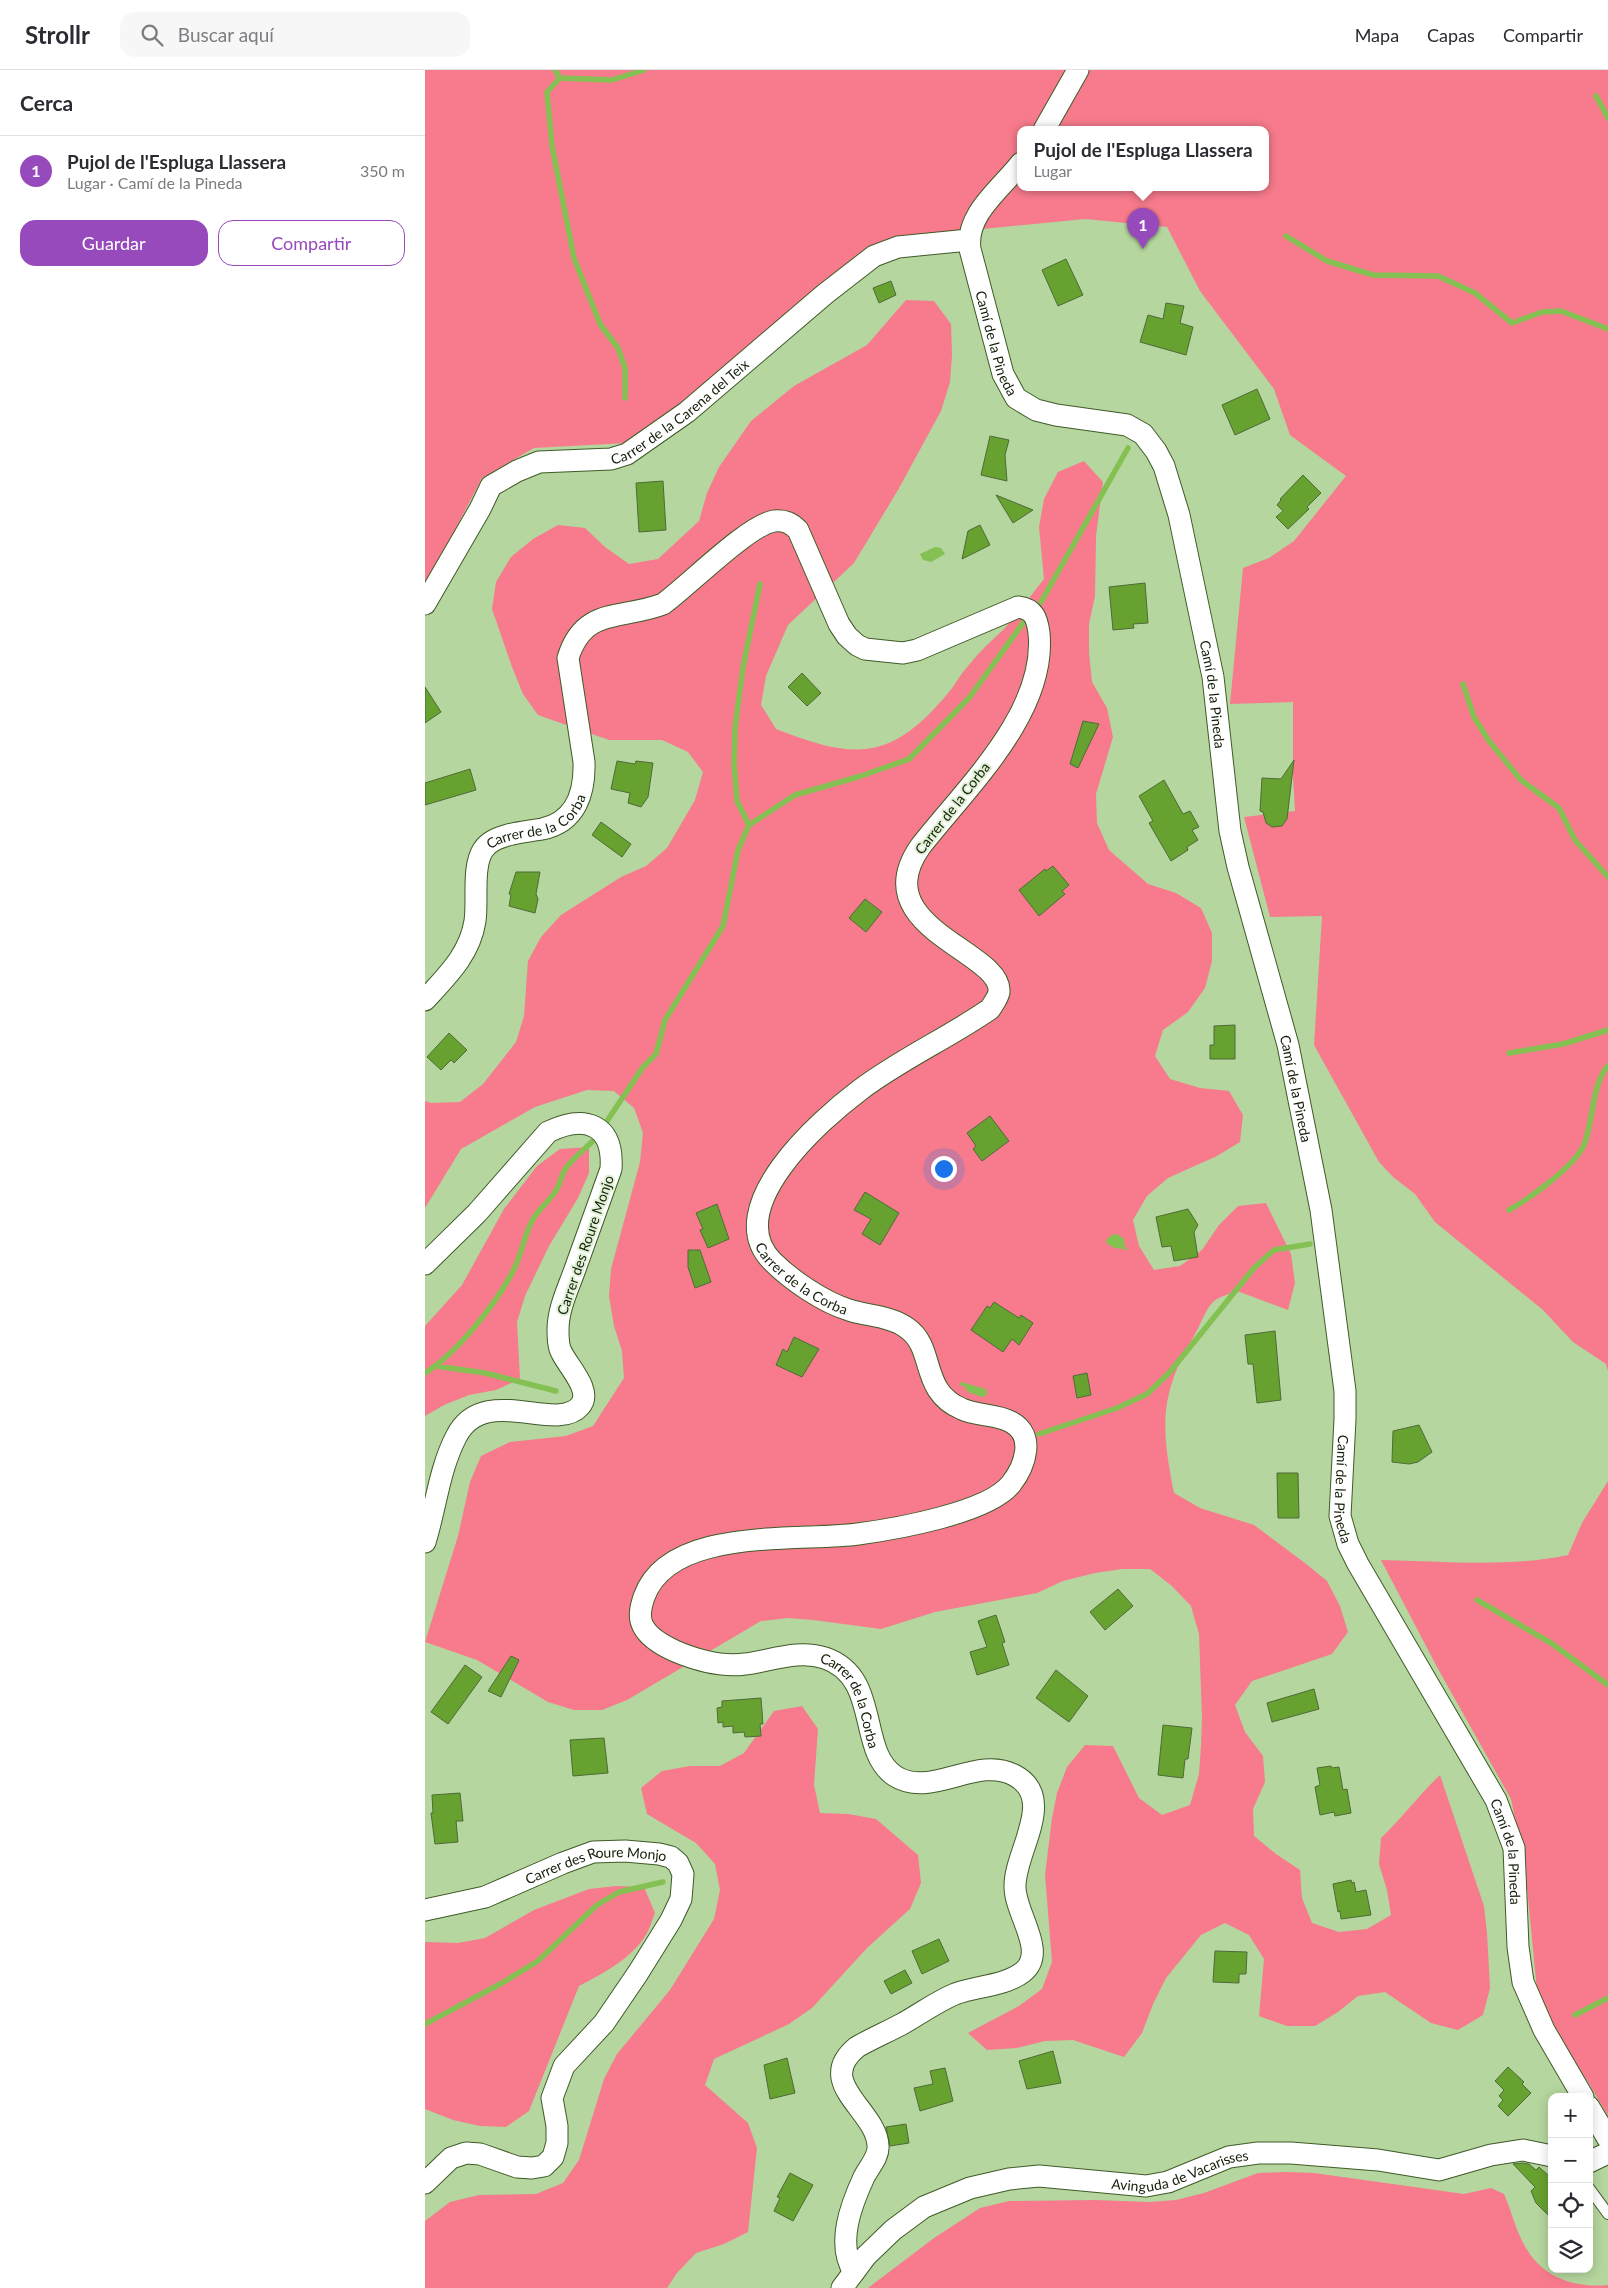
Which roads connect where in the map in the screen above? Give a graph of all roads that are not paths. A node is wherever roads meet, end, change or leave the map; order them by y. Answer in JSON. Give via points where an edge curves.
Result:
{"nodes":[{"id":1,"x":1078,"y":70,"type":"edge"},
{"id":2,"x":1045,"y":126,"type":"edge"},
{"id":3,"x":1017,"y":168,"type":"edge"},
{"id":4,"x":969,"y":240,"type":"junction"},
{"id":5,"x":425,"y":604,"type":"edge"},
{"id":6,"x":425,"y":1000,"type":"edge"},
{"id":7,"x":425,"y":1264,"type":"edge"},
{"id":8,"x":425,"y":1542,"type":"edge"},
{"id":9,"x":425,"y":1910,"type":"edge"},
{"id":10,"x":1594,"y":2119,"type":"edge"},
{"id":11,"x":1608,"y":2153,"type":"edge"},
{"id":12,"x":1548,"y":2155,"type":"edge"},
{"id":13,"x":1593,"y":2160,"type":"edge"},
{"id":14,"x":425,"y":2183,"type":"edge"},
{"id":15,"x":1593,"y":2193,"type":"edge"},
{"id":16,"x":1608,"y":2214,"type":"edge"},
{"id":17,"x":848,"y":2280,"type":"edge"}],
"edges":[{"from":1,"to":2,"type":"street"},
{"from":3,"to":4,"type":"street","via":[[971,225]]},
{"from":4,"to":5,"type":"street","name":"Carrer de la Carena del Teix","via":[[898,247],[874,256],[687,412],[627,454],[611,459],[539,462],[491,486]]},
{"from":4,"to":10,"type":"street","name":"Camí de la Pineda","via":[[1003,374],[1016,398],[1036,410],[1055,415],[1127,425],[1143,434],[1164,466],[1179,515],[1213,677],[1230,831],[1286,1036],[1321,1210],[1345,1391],[1340,1516],[1343,1530],[1358,1564],[1495,1800],[1514,1848],[1518,1947],[1523,1982],[1544,2030]]},
{"from":6,"to":17,"type":"street","name":"Carrer de la Corba","via":[[451,972],[467,947],[475,921],[478,859],[483,849],[502,837],[555,824],[569,816],[578,804],[583,790],[584,762],[568,658],[580,633],[592,623],[663,604],[745,536],[773,521],[784,521],[798,530],[839,624],[847,636],[865,649],[889,653],[917,650],[1008,610],[1018,607],[1033,612],[1039,630],[1039,661],[1016,721],[986,767],[913,856],[907,879],[908,894],[923,919],[991,974],[999,992],[996,1000],[990,1009],[866,1086],[834,1113],[806,1139],[772,1179],[764,1192],[757,1218],[760,1244],[780,1268],[810,1291],[839,1307],[906,1327],[916,1336],[931,1378],[949,1402],[960,1409],[1015,1424],[1027,1441],[1021,1466],[1009,1487],[982,1504],[957,1513],[866,1533],[757,1540],[687,1555],[671,1562],[653,1578],[640,1616],[644,1628],[665,1646],[704,1660],[738,1665],[809,1655],[837,1664],[858,1686],[879,1755],[887,1769],[897,1777],[921,1783],[993,1770],[1011,1773],[1032,1792],[1034,1812],[1015,1878],[1018,1908],[1032,1943],[1034,1955],[1030,1966],[1018,1976],[953,1995],[935,2004],[857,2048],[845,2057],[841,2066],[847,2091],[874,2127],[879,2150],[855,2198],[847,2229]]},
{"from":7,"to":8,"type":"street","name":"Carrer des Roure Monjo","via":[[548,1132],[584,1123],[593,1125],[606,1136],[612,1156],[611,1169],[559,1313],[559,1347],[580,1382],[584,1396],[581,1405],[573,1412],[555,1414],[517,1410],[489,1412],[466,1424],[456,1435],[445,1464]]},
{"from":9,"to":14,"type":"street","name":"Carrer des Roure Monjo","via":[[485,1897],[593,1852],[659,1854],[671,1857],[683,1874],[681,1900],[639,1973],[603,2023],[564,2066],[552,2098],[557,2126],[553,2157],[544,2166],[532,2168],[517,2167],[480,2154],[466,2154],[451,2158]]},
{"from":11,"to":13,"type":"street"},
{"from":12,"to":17,"type":"street","name":"Avinguda de Vacarisses","via":[[1523,2150],[1491,2155],[1439,2170],[1378,2160],[1258,2153],[1229,2157],[1168,2182],[1146,2186],[1039,2176],[1009,2179],[970,2188],[924,2207],[893,2230],[866,2256]]},
{"from":15,"to":16,"type":"lane"}]}
